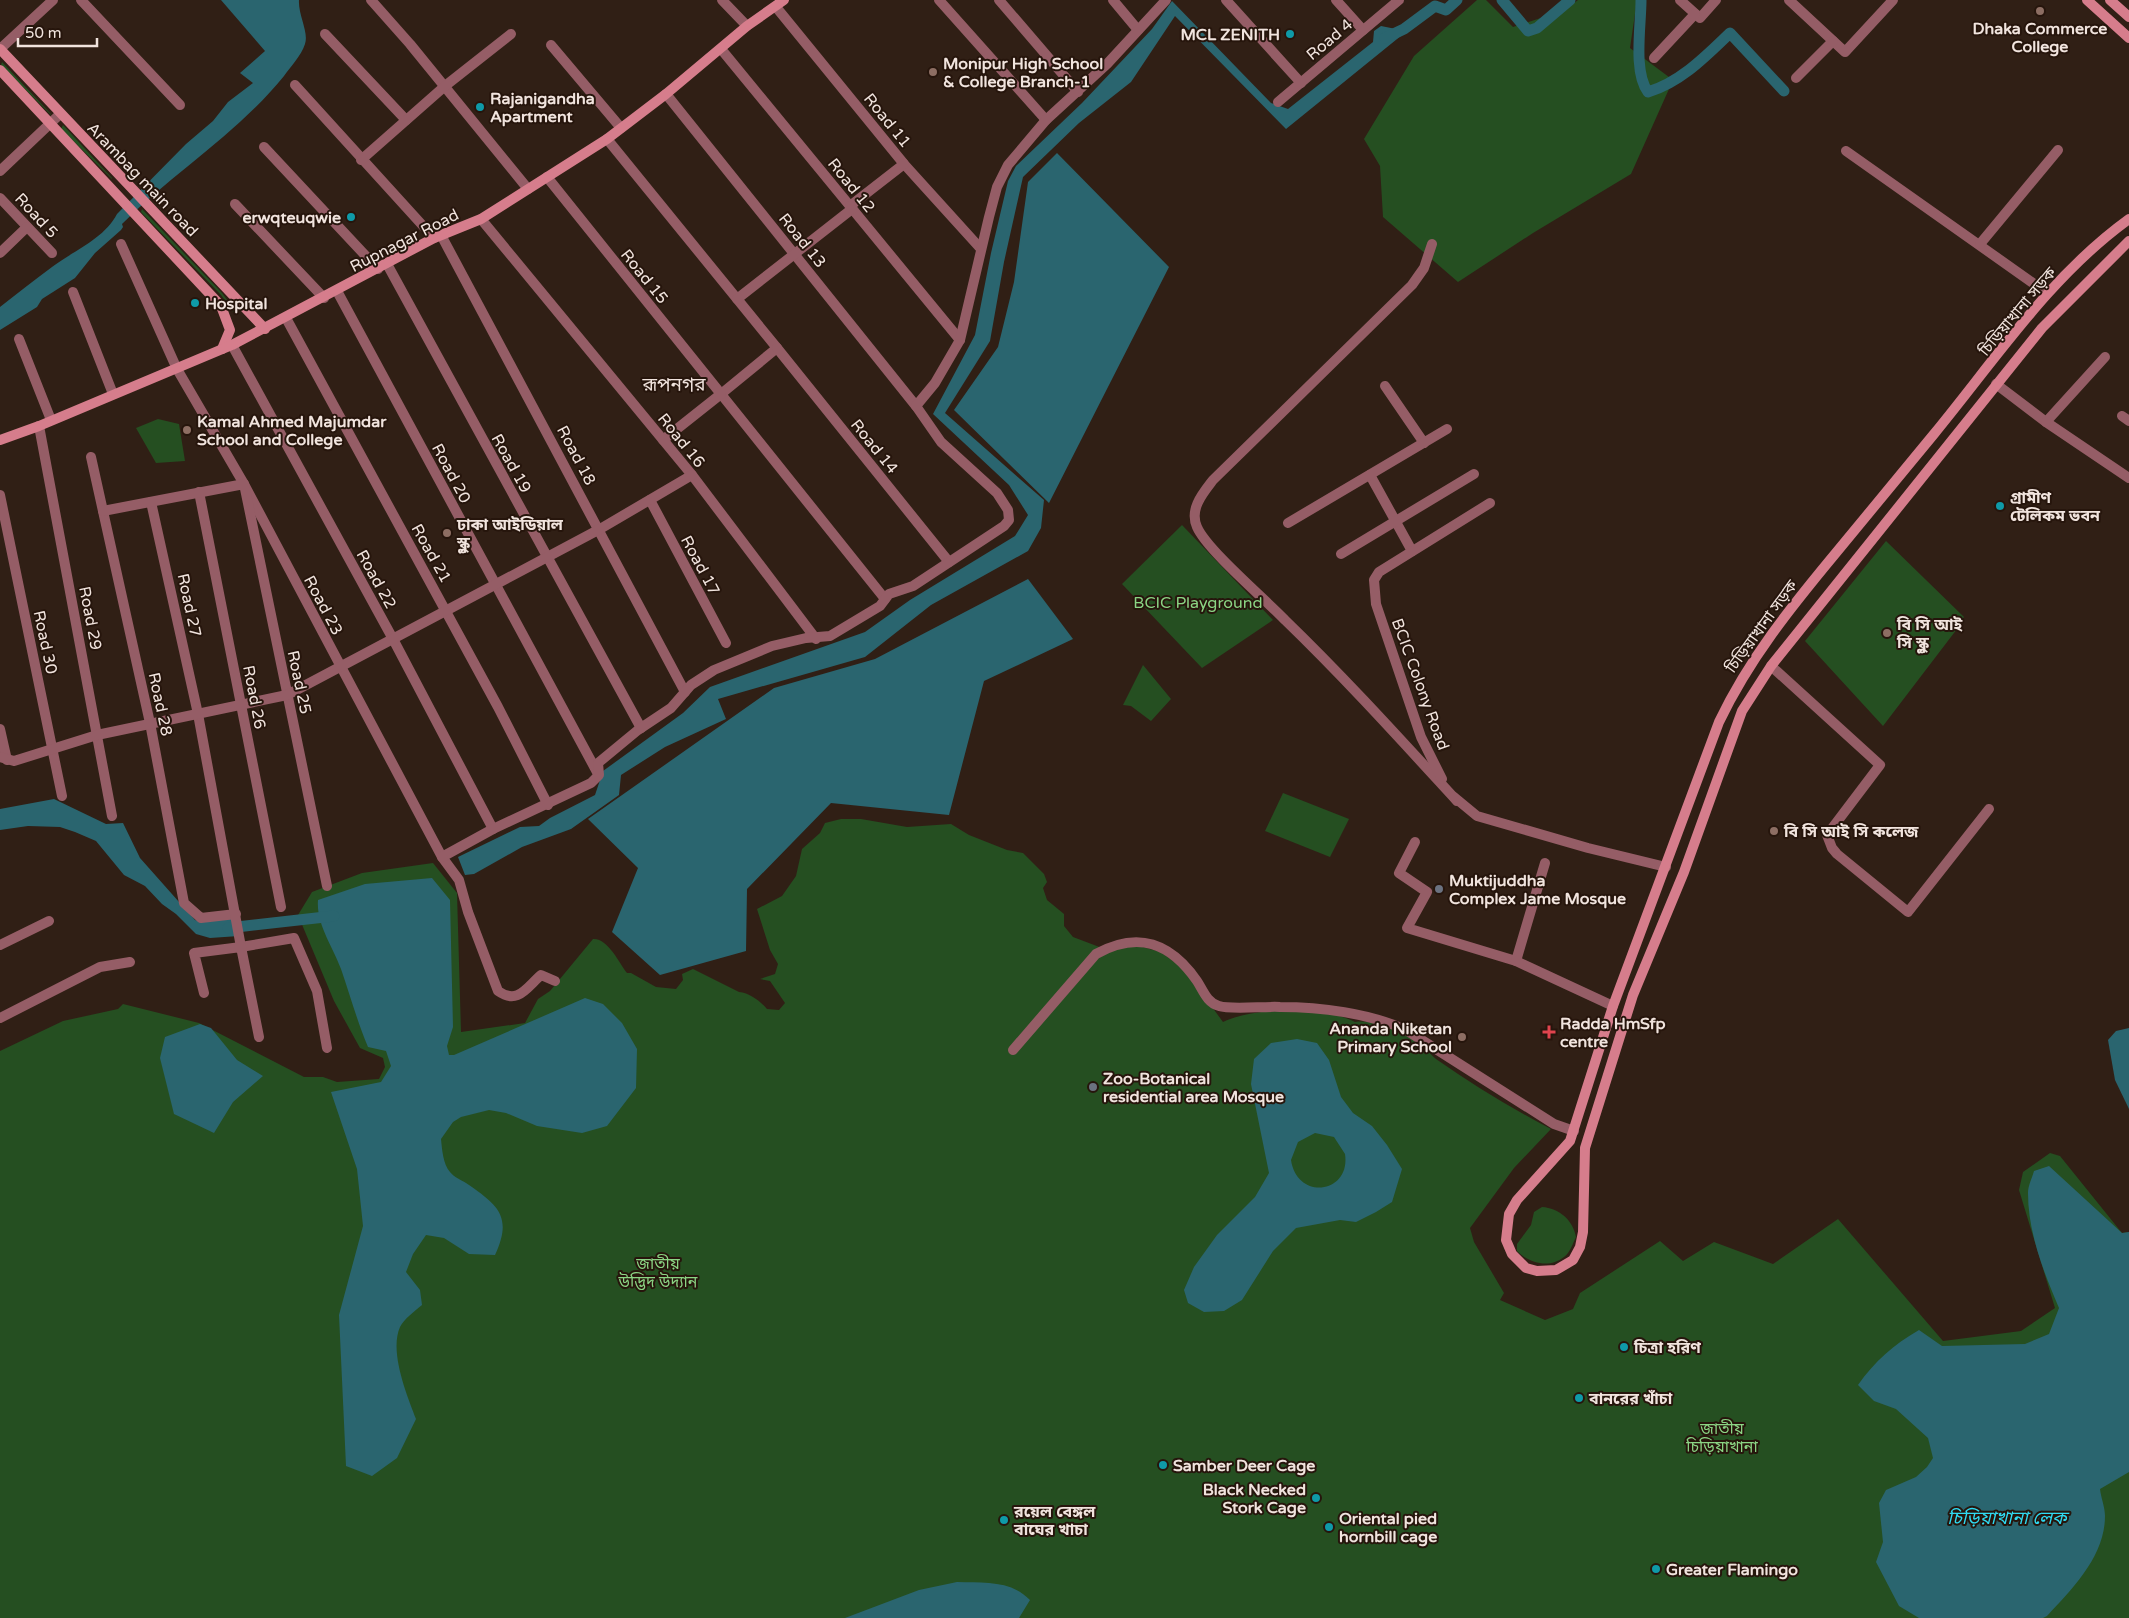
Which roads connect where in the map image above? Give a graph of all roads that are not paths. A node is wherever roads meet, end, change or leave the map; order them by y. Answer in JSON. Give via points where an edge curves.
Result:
{"nodes":[{"id":1,"x":53,"y":0,"type":"edge"},
{"id":2,"x":81,"y":0,"type":"edge"},
{"id":3,"x":371,"y":0,"type":"edge"},
{"id":4,"x":722,"y":0,"type":"edge"},
{"id":5,"x":784,"y":0,"type":"edge"},
{"id":6,"x":939,"y":0,"type":"edge"},
{"id":7,"x":1000,"y":0,"type":"edge"},
{"id":8,"x":1113,"y":0,"type":"edge"},
{"id":9,"x":1166,"y":0,"type":"edge"},
{"id":10,"x":1226,"y":0,"type":"edge"},
{"id":11,"x":1336,"y":0,"type":"edge"},
{"id":12,"x":1399,"y":0,"type":"edge"},
{"id":13,"x":1680,"y":0,"type":"edge"},
{"id":14,"x":1716,"y":0,"type":"edge"},
{"id":15,"x":1789,"y":0,"type":"edge"},
{"id":16,"x":1893,"y":0,"type":"edge"},
{"id":17,"x":2087,"y":0,"type":"edge"},
{"id":18,"x":2110,"y":0,"type":"edge"},
{"id":19,"x":776,"y":7,"type":"junction"},
{"id":20,"x":1695,"y":14,"type":"junction"},
{"id":21,"x":2129,"y":17,"type":"edge"},
{"id":22,"x":747,"y":26,"type":"junction"},
{"id":23,"x":1138,"y":30,"type":"junction"},
{"id":24,"x":1364,"y":30,"type":"junction"},
{"id":25,"x":325,"y":34,"type":"dead end"},
{"id":26,"x":511,"y":34,"type":"dead end"},
{"id":27,"x":2129,"y":38,"type":"edge"},
{"id":28,"x":1833,"y":41,"type":"junction"},
{"id":29,"x":551,"y":45,"type":"dead end"},
{"id":30,"x":0,"y":49,"type":"edge"},
{"id":31,"x":721,"y":49,"type":"junction"},
{"id":32,"x":1654,"y":58,"type":"dead end"},
{"id":33,"x":0,"y":70,"type":"edge"},
{"id":34,"x":1796,"y":78,"type":"dead end"},
{"id":35,"x":1301,"y":83,"type":"junction"},
{"id":36,"x":295,"y":85,"type":"dead end"},
{"id":37,"x":445,"y":86,"type":"junction"},
{"id":38,"x":1078,"y":92,"type":"junction"},
{"id":39,"x":666,"y":94,"type":"junction"},
{"id":40,"x":1278,"y":102,"type":"dead end"},
{"id":41,"x":180,"y":104,"type":"dead end"},
{"id":42,"x":60,"y":114,"type":"junction"},
{"id":43,"x":406,"y":120,"type":"junction"},
{"id":44,"x":1046,"y":120,"type":"junction"},
{"id":45,"x":50,"y":124,"type":"junction"},
{"id":46,"x":621,"y":128,"type":"junction"},
{"id":47,"x":607,"y":139,"type":"junction"},
{"id":48,"x":264,"y":147,"type":"dead end"},
{"id":49,"x":2058,"y":150,"type":"dead end"},
{"id":50,"x":1846,"y":151,"type":"dead end"},
{"id":51,"x":361,"y":160,"type":"junction"},
{"id":52,"x":904,"y":164,"type":"junction"},
{"id":53,"x":0,"y":171,"type":"edge"},
{"id":54,"x":547,"y":176,"type":"junction"},
{"id":55,"x":133,"y":189,"type":"junction"},
{"id":56,"x":528,"y":189,"type":"junction"},
{"id":57,"x":0,"y":198,"type":"edge"},
{"id":58,"x":122,"y":200,"type":"junction"},
{"id":59,"x":235,"y":204,"type":"dead end"},
{"id":60,"x":851,"y":207,"type":"junction"},
{"id":61,"x":482,"y":219,"type":"junction"},
{"id":62,"x":2129,"y":219,"type":"edge"},
{"id":63,"x":27,"y":227,"type":"junction"},
{"id":64,"x":437,"y":236,"type":"junction"},
{"id":65,"x":2129,"y":241,"type":"edge"},
{"id":66,"x":121,"y":244,"type":"dead end"},
{"id":67,"x":1432,"y":244,"type":"dead end"},
{"id":68,"x":1980,"y":244,"type":"junction"},
{"id":69,"x":981,"y":248,"type":"junction"},
{"id":70,"x":0,"y":253,"type":"edge"},
{"id":71,"x":52,"y":253,"type":"dead end"},
{"id":72,"x":794,"y":254,"type":"junction"},
{"id":73,"x":382,"y":266,"type":"junction"},
{"id":74,"x":2055,"y":285,"type":"junction"},
{"id":75,"x":337,"y":291,"type":"junction"},
{"id":76,"x":72,"y":292,"type":"dead end"},
{"id":77,"x":2047,"y":293,"type":"junction"},
{"id":78,"x":324,"y":298,"type":"junction"},
{"id":79,"x":737,"y":299,"type":"junction"},
{"id":80,"x":2069,"y":299,"type":"junction"},
{"id":81,"x":286,"y":318,"type":"junction"},
{"id":82,"x":265,"y":329,"type":"junction"},
{"id":83,"x":20,"y":339,"type":"dead end"},
{"id":84,"x":960,"y":340,"type":"junction"},
{"id":85,"x":227,"y":347,"type":"junction"},
{"id":86,"x":777,"y":348,"type":"junction"},
{"id":87,"x":2105,"y":357,"type":"dead end"},
{"id":88,"x":177,"y":369,"type":"junction"},
{"id":89,"x":1996,"y":384,"type":"junction"},
{"id":90,"x":1385,"y":386,"type":"dead end"},
{"id":91,"x":113,"y":394,"type":"junction"},
{"id":92,"x":721,"y":394,"type":"junction"},
{"id":93,"x":916,"y":406,"type":"junction"},
{"id":94,"x":51,"y":420,"type":"junction"},
{"id":95,"x":2046,"y":422,"type":"junction"},
{"id":96,"x":39,"y":426,"type":"junction"},
{"id":97,"x":1447,"y":429,"type":"dead end"},
{"id":98,"x":0,"y":440,"type":"edge"},
{"id":99,"x":663,"y":440,"type":"junction"},
{"id":100,"x":1424,"y":443,"type":"junction"},
{"id":101,"x":91,"y":457,"type":"dead end"},
{"id":102,"x":1474,"y":474,"type":"dead end"},
{"id":103,"x":1370,"y":475,"type":"junction"},
{"id":104,"x":692,"y":476,"type":"junction"},
{"id":105,"x":2129,"y":478,"type":"edge"},
{"id":106,"x":244,"y":484,"type":"junction"},
{"id":107,"x":199,"y":492,"type":"junction"},
{"id":108,"x":0,"y":495,"type":"edge"},
{"id":109,"x":650,"y":500,"type":"junction"},
{"id":110,"x":151,"y":502,"type":"junction"},
{"id":111,"x":1490,"y":503,"type":"dead end"},
{"id":112,"x":103,"y":511,"type":"junction"},
{"id":113,"x":1288,"y":523,"type":"dead end"},
{"id":114,"x":1395,"y":523,"type":"junction"},
{"id":115,"x":600,"y":530,"type":"junction"},
{"id":116,"x":1412,"y":551,"type":"junction"},
{"id":117,"x":1341,"y":554,"type":"dead end"},
{"id":118,"x":546,"y":556,"type":"junction"},
{"id":119,"x":949,"y":562,"type":"junction"},
{"id":120,"x":495,"y":585,"type":"junction"},
{"id":121,"x":885,"y":599,"type":"junction"},
{"id":122,"x":446,"y":611,"type":"junction"},
{"id":123,"x":393,"y":639,"type":"junction"},
{"id":124,"x":816,"y":639,"type":"junction"},
{"id":125,"x":726,"y":643,"type":"dead end"},
{"id":126,"x":1757,"y":654,"type":"junction"},
{"id":127,"x":1771,"y":665,"type":"junction"},
{"id":128,"x":340,"y":667,"type":"junction"},
{"id":129,"x":685,"y":692,"type":"junction"},
{"id":130,"x":287,"y":695,"type":"junction"},
{"id":131,"x":241,"y":704,"type":"junction"},
{"id":132,"x":198,"y":714,"type":"junction"},
{"id":133,"x":150,"y":723,"type":"junction"},
{"id":134,"x":641,"y":728,"type":"junction"},
{"id":135,"x":0,"y":729,"type":"edge"},
{"id":136,"x":97,"y":735,"type":"junction"},
{"id":137,"x":52,"y":750,"type":"junction"},
{"id":138,"x":3,"y":759,"type":"edge"},
{"id":139,"x":599,"y":775,"type":"junction"},
{"id":140,"x":62,"y":796,"type":"dead end"},
{"id":141,"x":1457,"y":801,"type":"junction"},
{"id":142,"x":548,"y":805,"type":"junction"},
{"id":143,"x":1989,"y":809,"type":"dead end"},
{"id":144,"x":112,"y":816,"type":"dead end"},
{"id":145,"x":493,"y":829,"type":"junction"},
{"id":146,"x":1415,"y":842,"type":"dead end"},
{"id":147,"x":442,"y":857,"type":"junction"},
{"id":148,"x":1545,"y":863,"type":"dead end"},
{"id":149,"x":1666,"y":867,"type":"junction"},
{"id":150,"x":1684,"y":872,"type":"junction"},
{"id":151,"x":327,"y":886,"type":"dead end"},
{"id":152,"x":281,"y":907,"type":"dead end"},
{"id":153,"x":236,"y":914,"type":"junction"},
{"id":154,"x":49,"y":921,"type":"dead end"},
{"id":155,"x":241,"y":944,"type":"junction"},
{"id":156,"x":0,"y":945,"type":"edge"},
{"id":157,"x":1516,"y":961,"type":"junction"},
{"id":158,"x":130,"y":962,"type":"dead end"},
{"id":159,"x":556,"y":981,"type":"dead end"},
{"id":160,"x":204,"y":993,"type":"dead end"},
{"id":161,"x":1613,"y":1006,"type":"junction"},
{"id":162,"x":0,"y":1018,"type":"edge"},
{"id":163,"x":259,"y":1037,"type":"dead end"},
{"id":164,"x":327,"y":1048,"type":"dead end"},
{"id":165,"x":1013,"y":1050,"type":"dead end"},
{"id":166,"x":1574,"y":1131,"type":"junction"},
{"id":167,"x":1570,"y":1141,"type":"junction"},
{"id":168,"x":1585,"y":1148,"type":"junction"}],
"edges":[{"from":1,"to":30,"type":"street"},
{"from":2,"to":41,"type":"street"},
{"from":3,"to":37,"type":"street"},
{"from":4,"to":22,"type":"street"},
{"from":5,"to":19,"type":"main road","name":"Rupnagar Road"},
{"from":6,"to":44,"type":"street"},
{"from":7,"to":38,"type":"street"},
{"from":8,"to":23,"type":"street"},
{"from":9,"to":23,"type":"street"},
{"from":10,"to":35,"type":"street"},
{"from":11,"to":24,"type":"street"},
{"from":12,"to":24,"type":"street","name":"Road 4"},
{"from":13,"to":20,"type":"street"},
{"from":14,"to":20,"type":"street","via":[[1700,18]]},
{"from":15,"to":28,"type":"street"},
{"from":16,"to":28,"type":"street","via":[[1845,52]]},
{"from":17,"to":27,"type":"main road"},
{"from":18,"to":21,"type":"main road"},
{"from":19,"to":22,"type":"main road","name":"Rupnagar Road"},
{"from":19,"to":52,"type":"street","name":"Road 11"},
{"from":20,"to":32,"type":"street"},
{"from":22,"to":31,"type":"main road","name":"Rupnagar Road"},
{"from":23,"to":38,"type":"street"},
{"from":24,"to":35,"type":"street","name":"Road 4"},
{"from":25,"to":43,"type":"street"},
{"from":26,"to":37,"type":"street"},
{"from":28,"to":34,"type":"street"},
{"from":29,"to":46,"type":"street"},
{"from":30,"to":42,"type":"main road","name":"Arambag main road"},
{"from":31,"to":39,"type":"main road","name":"Rupnagar Road"},
{"from":31,"to":60,"type":"street","name":"Road 12"},
{"from":33,"to":45,"type":"main road","name":"Arambag main road"},
{"from":35,"to":40,"type":"street","name":"Road 4"},
{"from":36,"to":51,"type":"street","name":"Road 18"},
{"from":37,"to":43,"type":"street"},
{"from":37,"to":56,"type":"street"},
{"from":38,"to":44,"type":"street"},
{"from":39,"to":46,"type":"main road","name":"Rupnagar Road"},
{"from":39,"to":72,"type":"street","name":"Road 13"},
{"from":42,"to":45,"type":"street"},
{"from":42,"to":55,"type":"main road","name":"Arambag main road"},
{"from":43,"to":51,"type":"street"},
{"from":44,"to":69,"type":"street","via":[[1008,165],[997,187]]},
{"from":45,"to":53,"type":"street"},
{"from":45,"to":58,"type":"main road","name":"Arambag main road"},
{"from":46,"to":47,"type":"main road","name":"Rupnagar Road"},
{"from":47,"to":54,"type":"main road","name":"Rupnagar Road"},
{"from":47,"to":79,"type":"street"},
{"from":48,"to":73,"type":"street","name":"Road 19"},
{"from":49,"to":68,"type":"street"},
{"from":50,"to":68,"type":"street"},
{"from":51,"to":64,"type":"street","name":"Road 18"},
{"from":52,"to":60,"type":"street"},
{"from":52,"to":69,"type":"street","name":"Road 11"},
{"from":54,"to":56,"type":"main road","name":"Rupnagar Road"},
{"from":54,"to":92,"type":"street","name":"Road 15"},
{"from":55,"to":58,"type":"main road"},
{"from":55,"to":82,"type":"main road","name":"Arambag main road"},
{"from":56,"to":61,"type":"main road","name":"Rupnagar Road"},
{"from":57,"to":63,"type":"street","name":"Road 5"},
{"from":58,"to":85,"type":"main road","name":"Arambag main road","via":[[221,306],[230,330]]},
{"from":59,"to":78,"type":"street"},
{"from":60,"to":72,"type":"street"},
{"from":60,"to":84,"type":"street","name":"Road 12"},
{"from":61,"to":64,"type":"main road","name":"Rupnagar Road"},
{"from":61,"to":99,"type":"street","name":"Road 16"},
{"from":62,"to":74,"type":"main road","name":"চিড়িয়াখানা সড়ক"},
{"from":63,"to":70,"type":"street"},
{"from":63,"to":71,"type":"street","name":"Road 5"},
{"from":64,"to":73,"type":"main road","name":"Rupnagar Road"},
{"from":64,"to":115,"type":"street","name":"Road 18"},
{"from":65,"to":80,"type":"main road","name":"চিড়িয়াখানা সড়ক"},
{"from":66,"to":88,"type":"street","name":"Road 23"},
{"from":67,"to":141,"type":"street","via":[[1424,268],[1412,285],[1213,480],[1194,513],[1196,527],[1220,556],[1344,678]]},
{"from":68,"to":77,"type":"street"},
{"from":69,"to":84,"type":"street"},
{"from":72,"to":79,"type":"street"},
{"from":72,"to":93,"type":"street","name":"Road 13"},
{"from":73,"to":75,"type":"main road","name":"Rupnagar Road"},
{"from":73,"to":118,"type":"street","name":"Road 19"},
{"from":74,"to":77,"type":"main road","name":"চিড়িয়াখানা সড়ক"},
{"from":74,"to":80,"type":"main road"},
{"from":75,"to":78,"type":"main road","name":"Rupnagar Road"},
{"from":75,"to":120,"type":"street","name":"Road 20"},
{"from":76,"to":91,"type":"street"},
{"from":77,"to":126,"type":"main road","name":"চিড়িয়াখানা সড়ক"},
{"from":78,"to":81,"type":"main road","name":"Rupnagar Road"},
{"from":79,"to":86,"type":"street","name":"Road 14"},
{"from":80,"to":89,"type":"main road","name":"চিড়িয়াখানা সড়ক"},
{"from":81,"to":82,"type":"main road","name":"Rupnagar Road"},
{"from":81,"to":122,"type":"street","name":"Road 21"},
{"from":82,"to":85,"type":"main road","name":"Rupnagar Road"},
{"from":83,"to":94,"type":"street"},
{"from":84,"to":93,"type":"street","via":[[935,383]]},
{"from":85,"to":88,"type":"main road","name":"Rupnagar Road"},
{"from":85,"to":123,"type":"street","name":"Road 22"},
{"from":86,"to":92,"type":"street"},
{"from":86,"to":119,"type":"street","name":"Road 14"},
{"from":87,"to":95,"type":"street"},
{"from":88,"to":91,"type":"main road","name":"Rupnagar Road"},
{"from":88,"to":106,"type":"street","name":"Road 23"},
{"from":89,"to":95,"type":"street"},
{"from":89,"to":127,"type":"main road","name":"চিড়িয়াখানা সড়ক"},
{"from":90,"to":100,"type":"street"},
{"from":91,"to":94,"type":"main road","name":"Rupnagar Road"},
{"from":92,"to":99,"type":"street"},
{"from":92,"to":121,"type":"street","name":"Road 15"},
{"from":93,"to":119,"type":"street","name":"Road 13","via":[[941,442],[984,479],[1008,510],[1004,526]]},
{"from":94,"to":96,"type":"main road","name":"Rupnagar Road"},
{"from":95,"to":105,"type":"street"},
{"from":96,"to":98,"type":"main road","name":"Rupnagar Road"},
{"from":96,"to":136,"type":"street","name":"Road 29"},
{"from":97,"to":100,"type":"street"},
{"from":99,"to":104,"type":"street","name":"Road 16"},
{"from":100,"to":103,"type":"street"},
{"from":101,"to":112,"type":"street","name":"Road 28"},
{"from":102,"to":114,"type":"street"},
{"from":103,"to":113,"type":"street"},
{"from":103,"to":114,"type":"street"},
{"from":104,"to":109,"type":"street"},
{"from":104,"to":124,"type":"street","name":"Road 16"},
{"from":106,"to":107,"type":"street"},
{"from":106,"to":128,"type":"street","name":"Road 23"},
{"from":106,"to":130,"type":"street","name":"Road 25"},
{"from":107,"to":110,"type":"street"},
{"from":107,"to":131,"type":"street","name":"Road 26"},
{"from":108,"to":137,"type":"street","name":"Road 30"},
{"from":109,"to":115,"type":"street"},
{"from":109,"to":125,"type":"street","name":"Road 17"},
{"from":110,"to":112,"type":"street"},
{"from":110,"to":132,"type":"street","name":"Road 27"},
{"from":111,"to":116,"type":"street","name":"BCIC Colony Road"},
{"from":112,"to":133,"type":"street","name":"Road 28"},
{"from":114,"to":116,"type":"street"},
{"from":114,"to":117,"type":"street"},
{"from":115,"to":118,"type":"street"},
{"from":115,"to":129,"type":"street","name":"Road 18"},
{"from":116,"to":141,"type":"street","name":"BCIC Colony Road","via":[[1379,572],[1374,580],[1374,592],[1421,737]]},
{"from":118,"to":120,"type":"street"},
{"from":118,"to":134,"type":"street","name":"Road 19"},
{"from":119,"to":121,"type":"street","via":[[913,586],[888,594]]},
{"from":120,"to":122,"type":"street"},
{"from":120,"to":139,"type":"street","name":"Road 20"},
{"from":121,"to":124,"type":"street","via":[[880,606],[830,636]]},
{"from":122,"to":123,"type":"street"},
{"from":122,"to":142,"type":"street","name":"Road 21"},
{"from":123,"to":128,"type":"street"},
{"from":123,"to":145,"type":"street","name":"Road 22"},
{"from":124,"to":129,"type":"street","via":[[806,638],[772,646],[714,670]]},
{"from":126,"to":127,"type":"main road"},
{"from":126,"to":149,"type":"main road","name":"চিড়িয়াখানা সড়ক","via":[[1735,688],[1719,722]]},
{"from":127,"to":143,"type":"street","via":[[1880,765],[1827,835],[1838,854],[1908,912]]},
{"from":127,"to":150,"type":"main road","name":"চিড়িয়াখানা সড়ক","via":[[1742,711]]},
{"from":128,"to":130,"type":"street"},
{"from":128,"to":147,"type":"street","name":"Road 23"},
{"from":129,"to":134,"type":"street","via":[[671,708]]},
{"from":130,"to":131,"type":"street"},
{"from":130,"to":151,"type":"street","name":"Road 25"},
{"from":131,"to":132,"type":"street"},
{"from":131,"to":152,"type":"street","name":"Road 26"},
{"from":132,"to":133,"type":"street"},
{"from":132,"to":153,"type":"street","name":"Road 27"},
{"from":133,"to":136,"type":"street"},
{"from":133,"to":153,"type":"street","name":"Road 28","via":[[184,903],[201,918]]},
{"from":134,"to":139,"type":"street","via":[[598,763]]},
{"from":135,"to":138,"type":"street"},
{"from":136,"to":137,"type":"street"},
{"from":136,"to":144,"type":"street","name":"Road 29"},
{"from":137,"to":138,"type":"street","via":[[14,761]]},
{"from":137,"to":140,"type":"street","name":"Road 30"},
{"from":139,"to":142,"type":"street","via":[[591,784]]},
{"from":141,"to":149,"type":"street","name":"BCIC Colony Road","via":[[1477,816]]},
{"from":142,"to":145,"type":"street"},
{"from":145,"to":147,"type":"street"},
{"from":146,"to":157,"type":"street","via":[[1399,873],[1427,892],[1408,928]]},
{"from":147,"to":159,"type":"street","name":"Road 23","via":[[459,880],[498,991],[507,997],[518,996],[541,975]]},
{"from":148,"to":157,"type":"street"},
{"from":149,"to":150,"type":"main road"},
{"from":149,"to":161,"type":"main road","name":"চিড়িয়াখানা সড়ক"},
{"from":150,"to":168,"type":"main road","name":"চিড়িয়াখানা সড়ক","via":[[1633,995]]},
{"from":153,"to":155,"type":"street","name":"Road 27"},
{"from":154,"to":156,"type":"street"},
{"from":155,"to":160,"type":"street","via":[[194,953]]},
{"from":155,"to":163,"type":"street","name":"Road 27"},
{"from":155,"to":164,"type":"street","via":[[294,938],[317,991]]},
{"from":157,"to":161,"type":"street"},
{"from":158,"to":162,"type":"street","via":[[100,967]]},
{"from":161,"to":166,"type":"main road","name":"চিড়িয়াখানা সড়ক"},
{"from":165,"to":166,"type":"street","via":[[1096,954],[1113,945],[1150,942],[1177,958],[1206,998],[1218,1006],[1295,1007],[1392,1024],[1554,1124]]},
{"from":166,"to":167,"type":"main road","name":"চিড়িয়াখানা সড়ক"},
{"from":167,"to":168,"type":"main road"},
{"from":167,"to":168,"type":"main road","name":"চিড়িয়াখানা সড়ক","via":[[1517,1200],[1509,1214],[1506,1240],[1512,1254],[1526,1268],[1556,1270],[1573,1260],[1580,1247]]}]}
